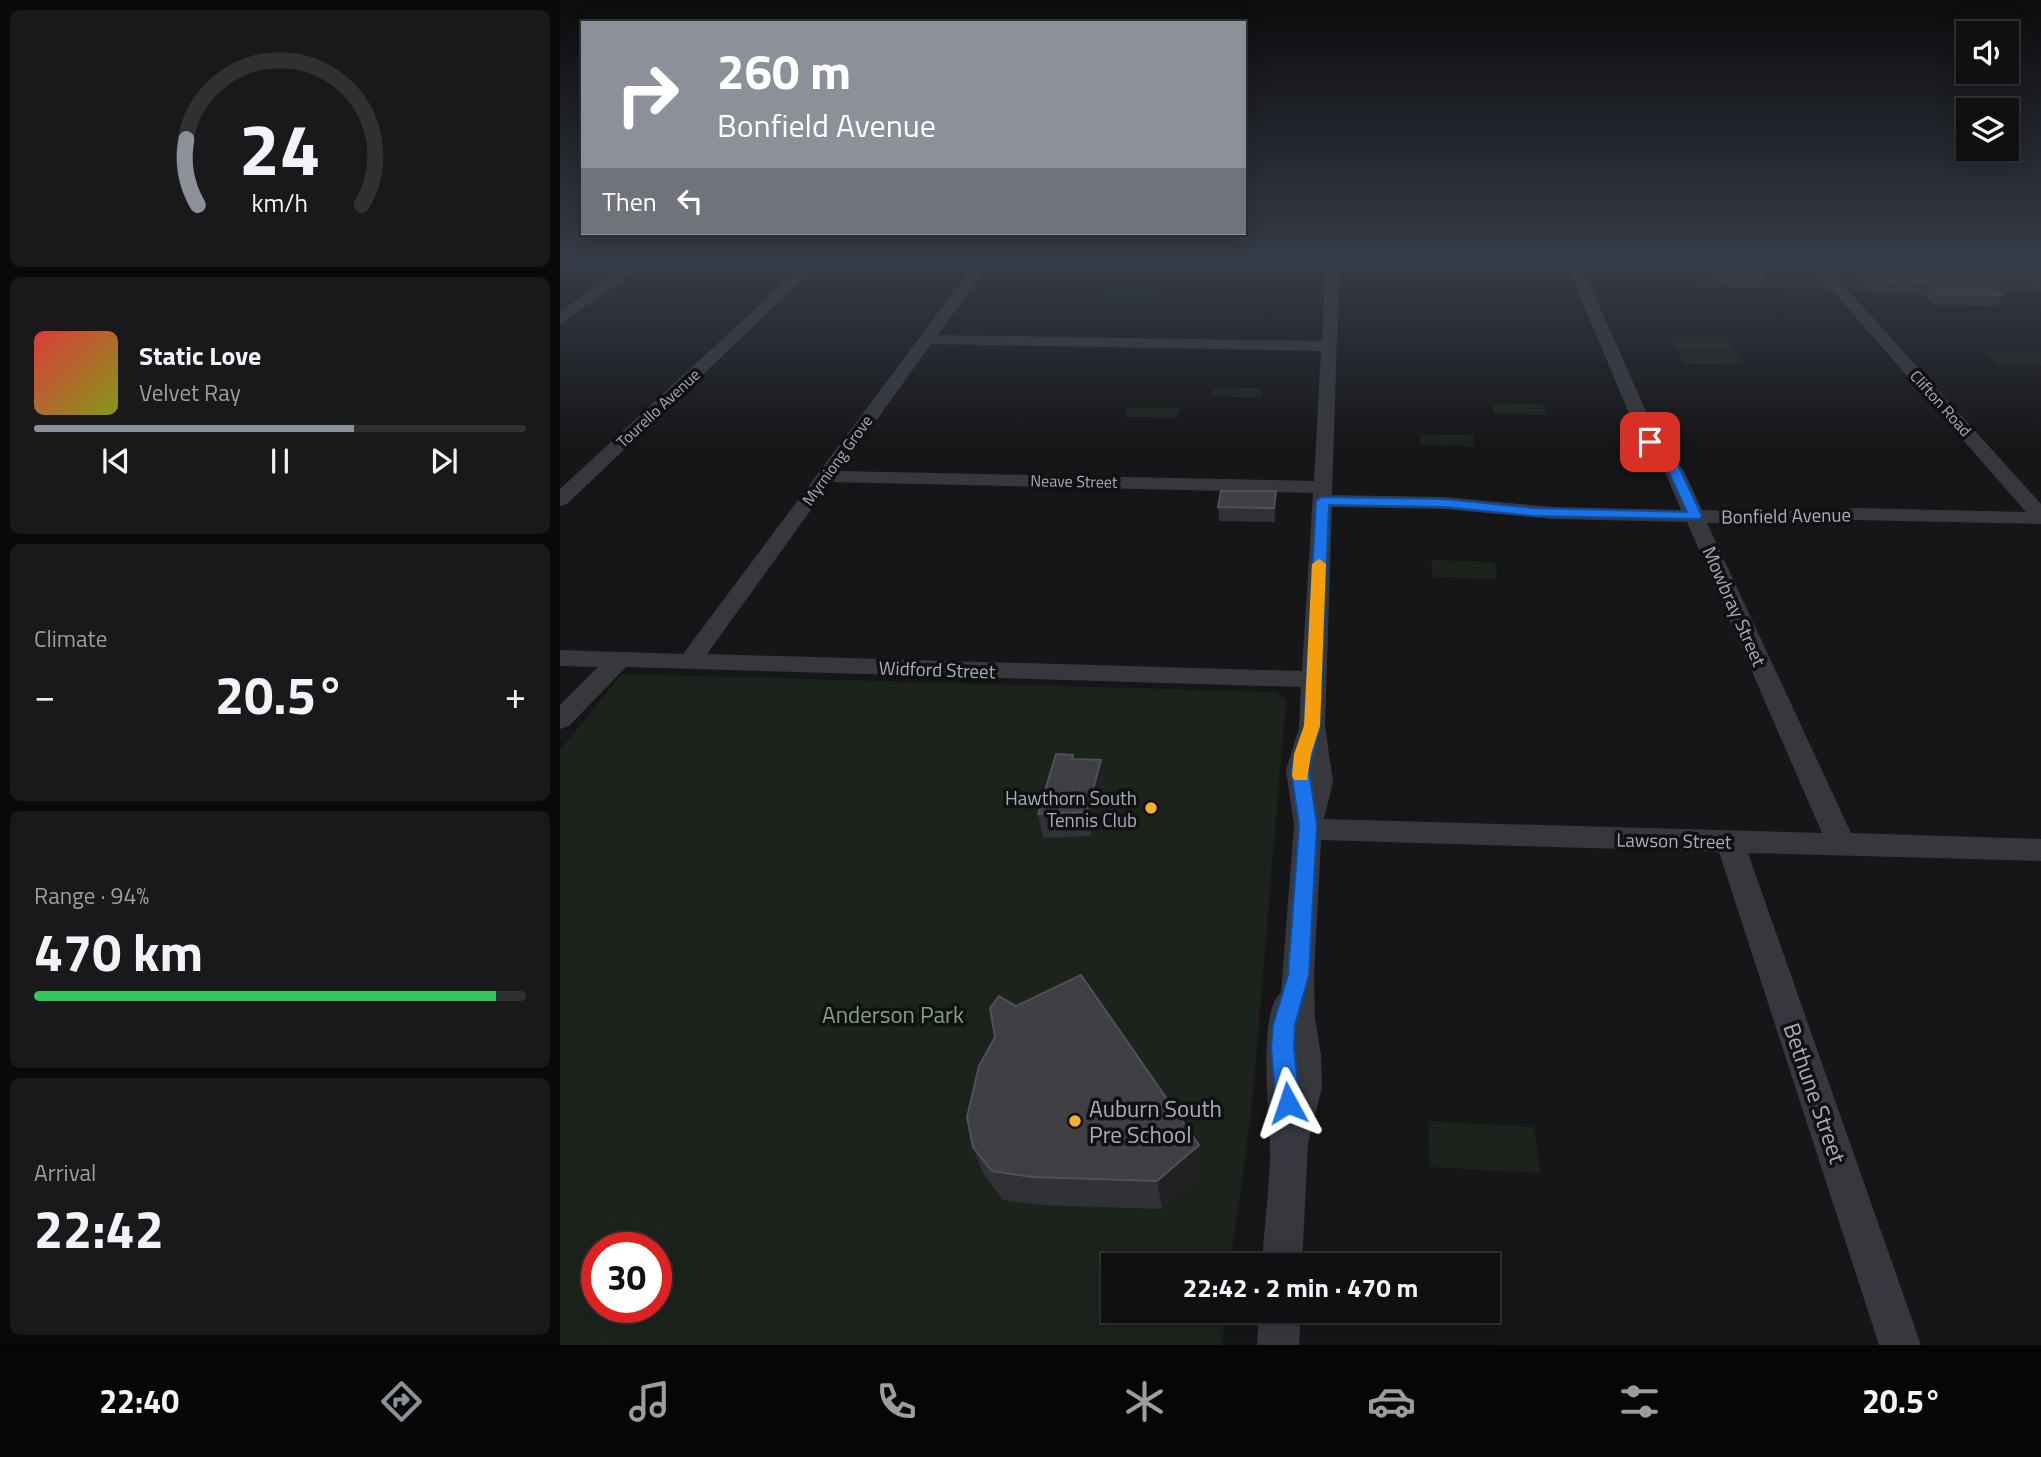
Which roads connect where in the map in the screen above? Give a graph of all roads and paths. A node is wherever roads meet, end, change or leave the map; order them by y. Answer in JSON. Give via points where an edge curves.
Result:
{"nodes":[{"id":1,"x":751,"y":321,"type":"edge"},
{"id":2,"x":940,"y":321,"type":"edge"},
{"id":3,"x":1330,"y":321,"type":"edge"},
{"id":4,"x":1598,"y":321,"type":"edge"},
{"id":5,"x":1867,"y":321,"type":"edge"},
{"id":6,"x":926,"y":339,"type":"junction"},
{"id":7,"x":1329,"y":346,"type":"junction"},
{"id":8,"x":826,"y":476,"type":"junction"},
{"id":9,"x":1322,"y":494,"type":"junction"},
{"id":10,"x":560,"y":500,"type":"edge"},
{"id":11,"x":1695,"y":516,"type":"junction"},
{"id":12,"x":2041,"y":517,"type":"edge"},
{"id":13,"x":560,"y":658,"type":"edge"},
{"id":14,"x":610,"y":659,"type":"junction"},
{"id":15,"x":688,"y":662,"type":"junction"},
{"id":16,"x":1314,"y":679,"type":"junction"},
{"id":17,"x":567,"y":712,"type":"edge"},
{"id":18,"x":1308,"y":827,"type":"junction"},
{"id":19,"x":1730,"y":842,"type":"junction"},
{"id":20,"x":1841,"y":844,"type":"junction"},
{"id":21,"x":2041,"y":849,"type":"edge"},
{"id":22,"x":1283,"y":1253,"type":"edge"},
{"id":23,"x":1279,"y":1323,"type":"edge"},
{"id":24,"x":1278,"y":1345,"type":"edge"},
{"id":25,"x":1900,"y":1345,"type":"edge"}],
"edges":[{"from":1,"to":10,"type":"street","name":"Tourello Avenue"},
{"from":2,"to":6,"type":"street","name":"Myrniong Grove"},
{"from":3,"to":7,"type":"street"},
{"from":4,"to":11,"type":"street","name":"Mowbray Street","via":[[1650,442],[1671,465]]},
{"from":5,"to":12,"type":"street","name":"Clifton Road"},
{"from":6,"to":7,"type":"street"},
{"from":6,"to":8,"type":"street","name":"Myrniong Grove"},
{"from":7,"to":9,"type":"street"},
{"from":8,"to":9,"type":"street","name":"Neave Street"},
{"from":8,"to":15,"type":"street","name":"Myrniong Grove"},
{"from":9,"to":11,"type":"street","name":"Bonfield Avenue","via":[[1534,512]]},
{"from":9,"to":16,"type":"street"},
{"from":11,"to":12,"type":"street","name":"Bonfield Avenue"},
{"from":11,"to":20,"type":"street","name":"Mowbray Street"},
{"from":13,"to":14,"type":"street","name":"Widford Street"},
{"from":14,"to":15,"type":"street","name":"Widford Street"},
{"from":14,"to":17,"type":"street"},
{"from":15,"to":16,"type":"street","name":"Widford Street"},
{"from":16,"to":18,"type":"street","via":[[1312,726],[1320,782]]},
{"from":18,"to":19,"type":"street","name":"Lawson Street"},
{"from":18,"to":22,"type":"street","via":[[1298,975],[1304,1087],[1289,1143]]},
{"from":19,"to":20,"type":"street","name":"Lawson Street"},
{"from":19,"to":25,"type":"street","name":"Bethune Street"},
{"from":20,"to":21,"type":"street","name":"Lawson Street"},
{"from":23,"to":24,"type":"street"}]}
